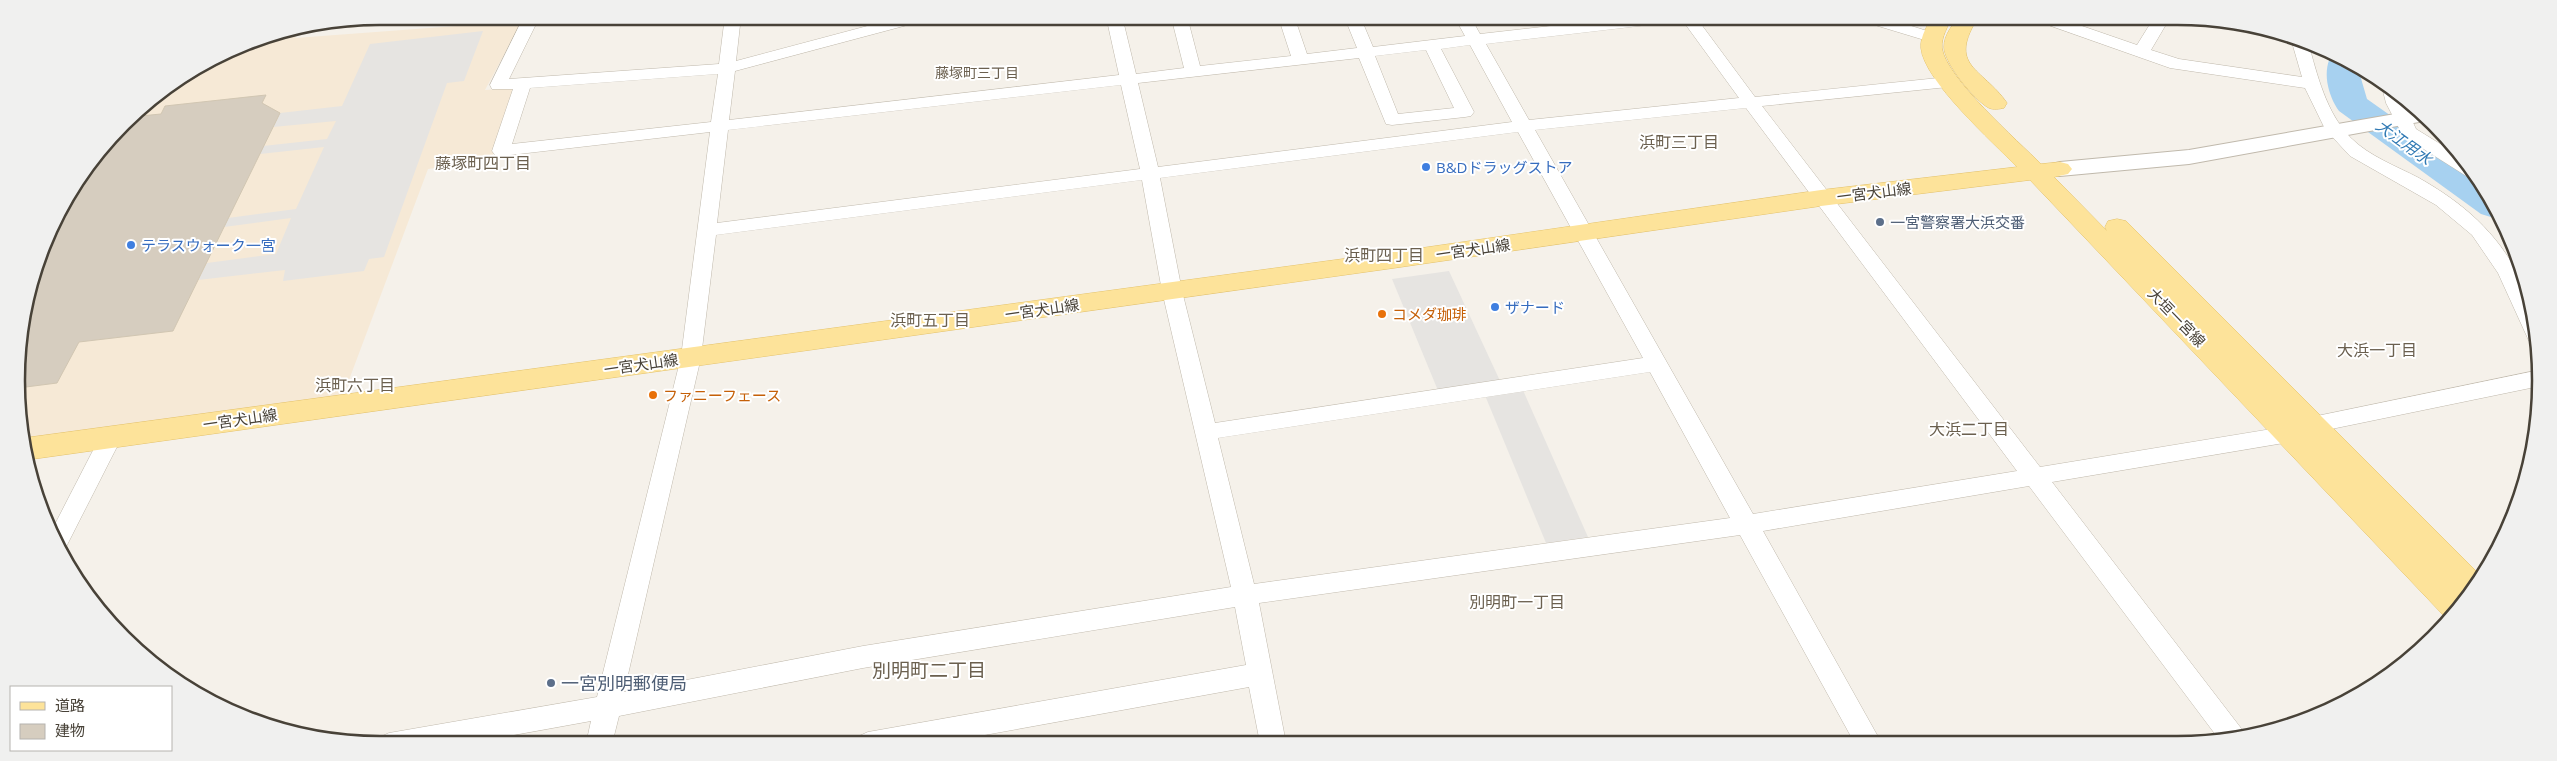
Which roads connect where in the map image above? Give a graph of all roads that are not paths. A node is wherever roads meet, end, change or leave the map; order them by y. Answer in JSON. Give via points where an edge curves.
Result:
{"nodes":[{"id":1,"x":528,"y":25,"type":"edge"},
{"id":2,"x":732,"y":25,"type":"edge"},
{"id":3,"x":888,"y":25,"type":"edge"},
{"id":4,"x":1116,"y":25,"type":"edge"},
{"id":5,"x":1181,"y":25,"type":"edge"},
{"id":6,"x":1289,"y":25,"type":"edge"},
{"id":7,"x":1355,"y":25,"type":"edge"},
{"id":8,"x":1467,"y":25,"type":"edge"},
{"id":9,"x":1602,"y":25,"type":"edge"},
{"id":10,"x":1692,"y":25,"type":"edge"},
{"id":11,"x":1891,"y":25,"type":"edge"},
{"id":12,"x":1938,"y":25,"type":"edge"},
{"id":13,"x":1964,"y":25,"type":"edge"},
{"id":14,"x":2062,"y":25,"type":"edge"},
{"id":15,"x":2158,"y":25,"type":"edge"},
{"id":16,"x":1931,"y":37,"type":"junction"},
{"id":17,"x":1474,"y":39,"type":"junction"},
{"id":18,"x":1431,"y":44,"type":"junction"},
{"id":19,"x":2302,"y":48,"type":"edge"},
{"id":20,"x":1366,"y":53,"type":"junction"},
{"id":21,"x":2141,"y":53,"type":"junction"},
{"id":22,"x":1301,"y":60,"type":"junction"},
{"id":23,"x":728,"y":68,"type":"junction"},
{"id":24,"x":1193,"y":72,"type":"junction"},
{"id":25,"x":1128,"y":79,"type":"junction"},
{"id":26,"x":1948,"y":82,"type":"junction"},
{"id":27,"x":523,"y":83,"type":"junction"},
{"id":28,"x":2312,"y":84,"type":"junction"},
{"id":29,"x":2391,"y":97,"type":"edge"},
{"id":30,"x":1752,"y":104,"type":"junction"},
{"id":31,"x":2415,"y":117,"type":"edge"},
{"id":32,"x":2394,"y":122,"type":"junction"},
{"id":33,"x":1524,"y":126,"type":"junction"},
{"id":34,"x":719,"y":127,"type":"junction"},
{"id":35,"x":2341,"y":130,"type":"junction"},
{"id":36,"x":2458,"y":163,"type":"edge"},
{"id":37,"x":2048,"y":170,"type":"junction"},
{"id":38,"x":1150,"y":173,"type":"junction"},
{"id":39,"x":1821,"y":198,"type":"junction"},
{"id":40,"x":707,"y":230,"type":"junction"},
{"id":41,"x":1582,"y":234,"type":"junction"},
{"id":42,"x":1172,"y":291,"type":"junction"},
{"id":43,"x":2525,"y":310,"type":"edge"},
{"id":44,"x":691,"y":357,"type":"junction"},
{"id":45,"x":1655,"y":364,"type":"junction"},
{"id":46,"x":2532,"y":380,"type":"edge"},
{"id":47,"x":2301,"y":430,"type":"junction"},
{"id":48,"x":1206,"y":432,"type":"junction"},
{"id":49,"x":111,"y":437,"type":"junction"},
{"id":50,"x":32,"y":448,"type":"edge"},
{"id":51,"x":2037,"y":478,"type":"junction"},
{"id":52,"x":1745,"y":525,"type":"junction"},
{"id":53,"x":61,"y":535,"type":"edge"},
{"id":54,"x":2468,"y":584,"type":"edge"},
{"id":55,"x":1245,"y":595,"type":"junction"},
{"id":56,"x":2452,"y":605,"type":"edge"},
{"id":57,"x":1259,"y":674,"type":"junction"},
{"id":58,"x":607,"y":707,"type":"junction"},
{"id":59,"x":2230,"y":732,"type":"edge"},
{"id":60,"x":441,"y":736,"type":"edge"},
{"id":61,"x":601,"y":736,"type":"edge"},
{"id":62,"x":913,"y":736,"type":"edge"},
{"id":63,"x":1272,"y":736,"type":"edge"},
{"id":64,"x":1865,"y":736,"type":"edge"}],
"edges":[{"from":1,"to":27,"type":"street","via":[[498,85]]},
{"from":2,"to":23,"type":"street"},
{"from":3,"to":23,"type":"street"},
{"from":4,"to":25,"type":"street"},
{"from":5,"to":24,"type":"street"},
{"from":6,"to":22,"type":"street"},
{"from":7,"to":20,"type":"street"},
{"from":8,"to":17,"type":"street"},
{"from":9,"to":17,"type":"street"},
{"from":10,"to":30,"type":"street"},
{"from":11,"to":16,"type":"street"},
{"from":12,"to":16,"type":"main road"},
{"from":13,"to":37,"type":"main road","name":"大垣一宮線","via":[[1954,41],[1956,56]]},
{"from":14,"to":21,"type":"street"},
{"from":15,"to":21,"type":"street"},
{"from":16,"to":26,"type":"main road","name":"大垣一宮線","via":[[1930,52]]},
{"from":17,"to":18,"type":"street"},
{"from":17,"to":33,"type":"street"},
{"from":18,"to":20,"type":"street"},
{"from":18,"to":20,"type":"street","via":[[1465,112],[1392,120]]},
{"from":19,"to":28,"type":"street"},
{"from":20,"to":22,"type":"street"},
{"from":21,"to":28,"type":"street","via":[[2176,64]]},
{"from":22,"to":24,"type":"street"},
{"from":23,"to":27,"type":"street"},
{"from":23,"to":34,"type":"street"},
{"from":24,"to":25,"type":"street"},
{"from":25,"to":34,"type":"street"},
{"from":25,"to":38,"type":"street"},
{"from":26,"to":30,"type":"street"},
{"from":26,"to":37,"type":"main road","name":"大垣一宮線"},
{"from":27,"to":34,"type":"street","via":[[501,152]]},
{"from":28,"to":35,"type":"street","via":[[2327,121]]},
{"from":29,"to":32,"type":"street"},
{"from":30,"to":33,"type":"street"},
{"from":30,"to":39,"type":"street"},
{"from":31,"to":32,"type":"street"},
{"from":32,"to":35,"type":"street"},
{"from":32,"to":36,"type":"street"},
{"from":33,"to":38,"type":"street"},
{"from":33,"to":41,"type":"street"},
{"from":34,"to":40,"type":"street"},
{"from":35,"to":37,"type":"street","via":[[2188,157]]},
{"from":35,"to":43,"type":"street","via":[[2342,142],[2356,152],[2466,218],[2498,256]]},
{"from":37,"to":39,"type":"main road","name":"一宮犬山線"},
{"from":37,"to":47,"type":"main road","name":"大垣一宮線"},
{"from":38,"to":40,"type":"street"},
{"from":38,"to":42,"type":"street"},
{"from":39,"to":41,"type":"main road","name":"一宮犬山線"},
{"from":39,"to":51,"type":"street"},
{"from":40,"to":44,"type":"street"},
{"from":41,"to":42,"type":"main road","name":"一宮犬山線"},
{"from":41,"to":45,"type":"street"},
{"from":42,"to":44,"type":"main road","name":"一宮犬山線"},
{"from":42,"to":48,"type":"street"},
{"from":44,"to":49,"type":"main road","name":"一宮犬山線"},
{"from":44,"to":58,"type":"street"},
{"from":45,"to":48,"type":"street"},
{"from":45,"to":52,"type":"street"},
{"from":46,"to":47,"type":"street"},
{"from":47,"to":51,"type":"street"},
{"from":47,"to":54,"type":"main road","name":"大垣一宮線"},
{"from":47,"to":56,"type":"main road","name":"大垣一宮線"},
{"from":48,"to":55,"type":"street"},
{"from":49,"to":50,"type":"main road","name":"一宮犬山線"},
{"from":49,"to":53,"type":"street"},
{"from":51,"to":52,"type":"street"},
{"from":51,"to":59,"type":"street"},
{"from":52,"to":55,"type":"street"},
{"from":52,"to":64,"type":"street"},
{"from":55,"to":57,"type":"street"},
{"from":55,"to":58,"type":"street","via":[[863,657]]},
{"from":57,"to":62,"type":"street"},
{"from":57,"to":63,"type":"street"},
{"from":58,"to":60,"type":"street"},
{"from":58,"to":61,"type":"street"}]}
